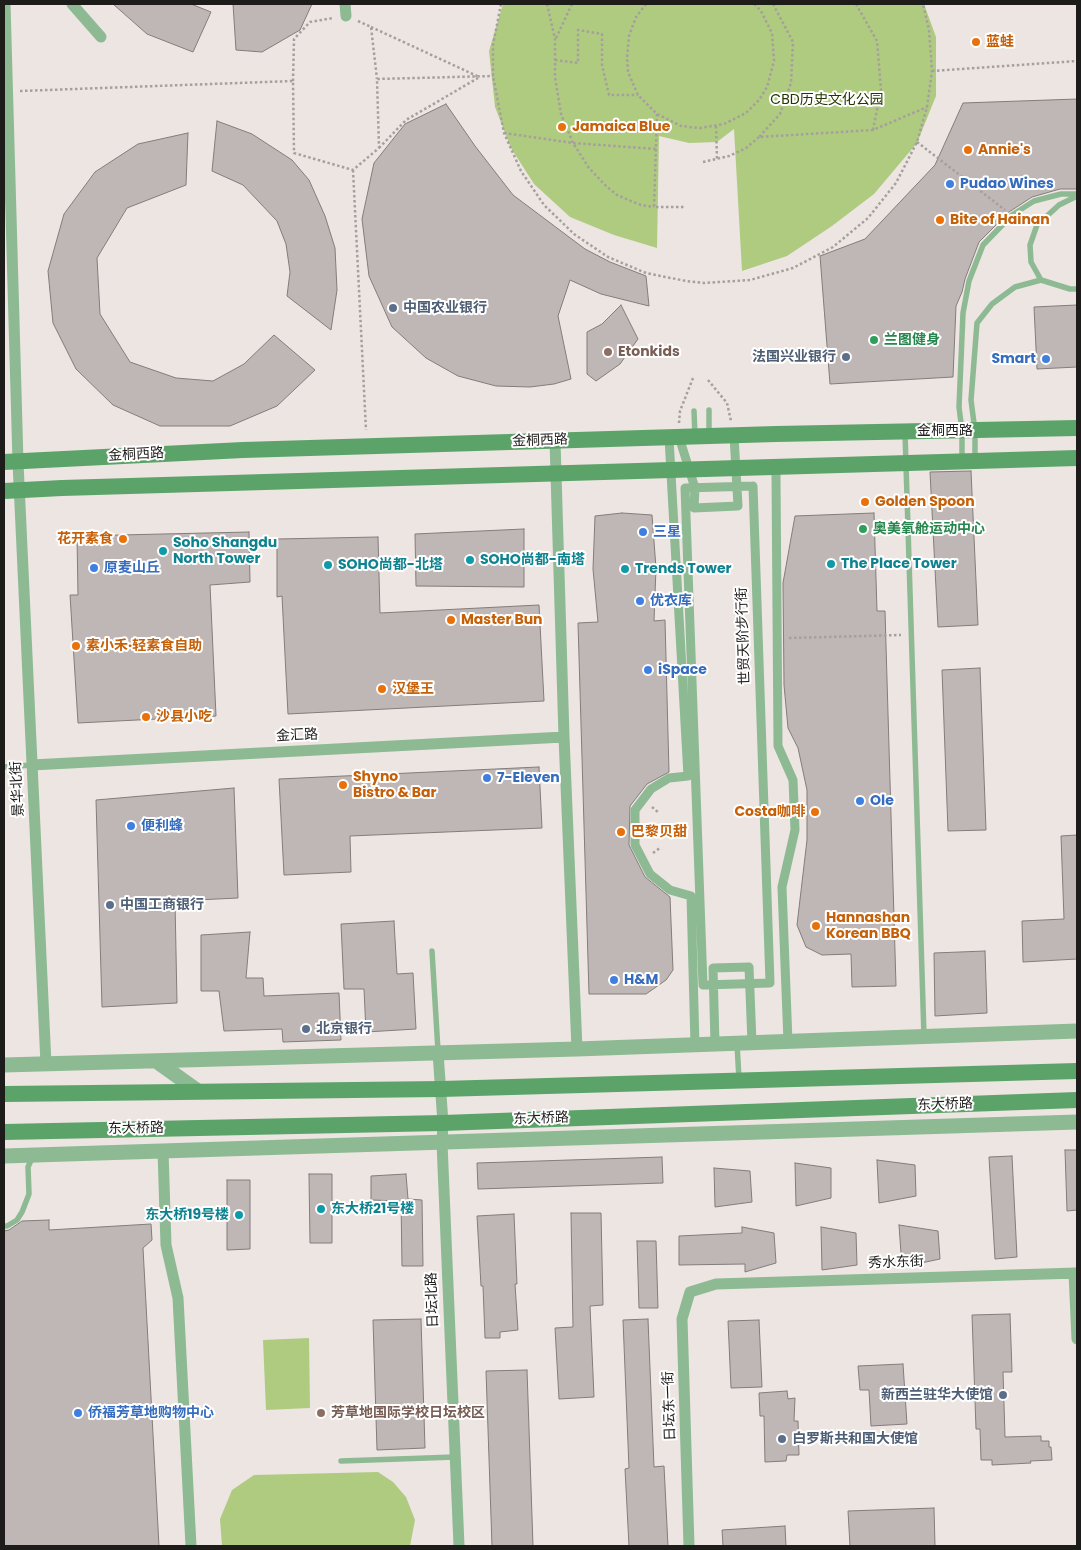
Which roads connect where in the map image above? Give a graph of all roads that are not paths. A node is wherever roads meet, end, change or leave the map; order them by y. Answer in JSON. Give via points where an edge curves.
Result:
{"nodes":[{"id":1,"x":5,"y":4,"type":"edge"},
{"id":2,"x":72,"y":4,"type":"edge"},
{"id":3,"x":346,"y":4,"type":"edge"},
{"id":4,"x":346,"y":16,"type":"road end"},
{"id":5,"x":101,"y":37,"type":"dead end"},
{"id":6,"x":1077,"y":195,"type":"edge"},
{"id":7,"x":1041,"y":280,"type":"junction"},
{"id":8,"x":1077,"y":289,"type":"edge"},
{"id":9,"x":709,"y":410,"type":"dead end"},
{"id":10,"x":694,"y":411,"type":"dead end"},
{"id":11,"x":1077,"y":428,"type":"edge"},
{"id":12,"x":905,"y":431,"type":"junction"},
{"id":13,"x":968,"y":431,"type":"junction"},
{"id":14,"x":734,"y":436,"type":"junction"},
{"id":15,"x":688,"y":437,"type":"junction"},
{"id":16,"x":555,"y":441,"type":"junction"},
{"id":17,"x":1077,"y":458,"type":"edge"},
{"id":18,"x":969,"y":461,"type":"junction"},
{"id":19,"x":11,"y":462,"type":"edge"},
{"id":20,"x":906,"y":462,"type":"junction"},
{"id":21,"x":736,"y":468,"type":"junction"},
{"id":22,"x":689,"y":469,"type":"junction"},
{"id":23,"x":671,"y":470,"type":"junction"},
{"id":24,"x":556,"y":473,"type":"junction"},
{"id":25,"x":776,"y":475,"type":"dead end"},
{"id":26,"x":737,"y":486,"type":"junction"},
{"id":27,"x":695,"y":488,"type":"junction"},
{"id":28,"x":11,"y":490,"type":"edge"},
{"id":29,"x":564,"y":737,"type":"junction"},
{"id":30,"x":32,"y":765,"type":"junction"},
{"id":31,"x":4,"y":767,"type":"edge"},
{"id":32,"x":432,"y":951,"type":"dead end"},
{"id":33,"x":750,"y":983,"type":"junction"},
{"id":34,"x":713,"y":985,"type":"junction"},
{"id":35,"x":1077,"y":1031,"type":"edge"},
{"id":36,"x":924,"y":1038,"type":"junction"},
{"id":37,"x":788,"y":1042,"type":"junction"},
{"id":38,"x":744,"y":1043,"type":"junction"},
{"id":39,"x":715,"y":1044,"type":"junction"},
{"id":40,"x":695,"y":1045,"type":"junction"},
{"id":41,"x":577,"y":1049,"type":"junction"},
{"id":42,"x":438,"y":1053,"type":"junction"},
{"id":43,"x":156,"y":1061,"type":"junction"},
{"id":44,"x":46,"y":1064,"type":"junction"},
{"id":45,"x":4,"y":1065,"type":"edge"},
{"id":46,"x":1077,"y":1071,"type":"edge"},
{"id":47,"x":740,"y":1081,"type":"junction"},
{"id":48,"x":441,"y":1089,"type":"junction"},
{"id":49,"x":198,"y":1091,"type":"junction"},
{"id":50,"x":4,"y":1094,"type":"edge"},
{"id":51,"x":1077,"y":1100,"type":"edge"},
{"id":52,"x":443,"y":1122,"type":"junction"},
{"id":53,"x":1077,"y":1122,"type":"edge"},
{"id":54,"x":4,"y":1132,"type":"edge"},
{"id":55,"x":442,"y":1143,"type":"junction"},
{"id":56,"x":163,"y":1151,"type":"junction"},
{"id":57,"x":34,"y":1155,"type":"junction"},
{"id":58,"x":4,"y":1156,"type":"edge"},
{"id":59,"x":4,"y":1226,"type":"edge"},
{"id":60,"x":1076,"y":1273,"type":"edge"},
{"id":61,"x":716,"y":1284,"type":"joint"},
{"id":62,"x":1077,"y":1339,"type":"edge"},
{"id":63,"x":455,"y":1457,"type":"junction"},
{"id":64,"x":341,"y":1461,"type":"dead end"},
{"id":65,"x":191,"y":1546,"type":"edge"},
{"id":66,"x":459,"y":1546,"type":"edge"},
{"id":67,"x":689,"y":1546,"type":"edge"}],
"edges":[{"from":1,"to":19,"type":"street","name":"景华北街"},
{"from":2,"to":5,"type":"street"},
{"from":3,"to":4,"type":"street"},
{"from":6,"to":7,"type":"lane","via":[[1059,205],[1037,225],[1030,245],[1031,262]]},
{"from":6,"to":13,"type":"lane","via":[[1061,194],[1034,201],[1012,215],[983,245],[969,281],[963,313],[959,407]]},
{"from":7,"to":8,"type":"lane"},
{"from":7,"to":13,"type":"lane","via":[[1015,286],[992,304],[978,324]]},
{"from":9,"to":15,"type":"lane"},
{"from":10,"to":15,"type":"lane"},
{"from":11,"to":13,"type":"main road","name":"金桐西路"},
{"from":12,"to":13,"type":"main road","name":"金桐西路"},
{"from":12,"to":14,"type":"main road","name":"金桐西路"},
{"from":12,"to":20,"type":"lane"},
{"from":13,"to":18,"type":"lane"},
{"from":13,"to":18,"type":"lane"},
{"from":14,"to":15,"type":"main road","name":"金桐西路"},
{"from":14,"to":21,"type":"street"},
{"from":15,"to":16,"type":"main road","name":"金桐西路"},
{"from":15,"to":22,"type":"street"},
{"from":15,"to":23,"type":"street"},
{"from":16,"to":19,"type":"main road","name":"金桐西路","via":[[243,450]]},
{"from":16,"to":24,"type":"street"},
{"from":17,"to":18,"type":"main road"},
{"from":18,"to":20,"type":"main road"},
{"from":19,"to":28,"type":"street","name":"景华北街"},
{"from":20,"to":21,"type":"main road"},
{"from":20,"to":36,"type":"lane"},
{"from":21,"to":22,"type":"main road"},
{"from":21,"to":26,"type":"street"},
{"from":22,"to":23,"type":"main road"},
{"from":22,"to":27,"type":"street"},
{"from":23,"to":24,"type":"main road"},
{"from":23,"to":40,"type":"street","via":[[688,776],[669,778],[651,788],[636,810],[635,845],[650,874],[670,890],[691,896]]},
{"from":24,"to":28,"type":"main road"},
{"from":24,"to":29,"type":"street"},
{"from":25,"to":37,"type":"street","via":[[778,746],[794,780],[794,830],[782,887]]},
{"from":26,"to":27,"type":"street"},
{"from":26,"to":27,"type":"street","via":[[738,506],[694,508]]},
{"from":26,"to":33,"type":"street","name":"世贸天阶步行街","via":[[753,486],[770,973],[770,983]]},
{"from":27,"to":34,"type":"street","via":[[685,488],[686,518],[703,985]]},
{"from":28,"to":30,"type":"street","name":"景华北街"},
{"from":29,"to":30,"type":"street","name":"金汇路"},
{"from":29,"to":41,"type":"street"},
{"from":30,"to":31,"type":"lane"},
{"from":30,"to":44,"type":"street","name":"景华北街"},
{"from":32,"to":42,"type":"lane"},
{"from":33,"to":34,"type":"street","name":"世贸天阶步行街"},
{"from":33,"to":34,"type":"street","via":[[749,967],[712,968]]},
{"from":33,"to":38,"type":"street"},
{"from":34,"to":39,"type":"street"},
{"from":35,"to":36,"type":"street"},
{"from":36,"to":37,"type":"street"},
{"from":37,"to":38,"type":"street"},
{"from":38,"to":39,"type":"street"},
{"from":38,"to":47,"type":"lane"},
{"from":39,"to":40,"type":"street"},
{"from":40,"to":41,"type":"street"},
{"from":41,"to":42,"type":"street"},
{"from":42,"to":43,"type":"street"},
{"from":42,"to":48,"type":"street","name":"日坛北路"},
{"from":43,"to":44,"type":"street"},
{"from":43,"to":49,"type":"street"},
{"from":44,"to":45,"type":"street"},
{"from":46,"to":47,"type":"main road"},
{"from":47,"to":48,"type":"main road"},
{"from":48,"to":49,"type":"main road"},
{"from":48,"to":52,"type":"street","name":"日坛北路"},
{"from":49,"to":50,"type":"main road"},
{"from":51,"to":52,"type":"main road","name":"东大桥路"},
{"from":52,"to":54,"type":"main road","name":"东大桥路"},
{"from":52,"to":55,"type":"street","name":"日坛北路"},
{"from":53,"to":55,"type":"street"},
{"from":55,"to":56,"type":"street"},
{"from":55,"to":63,"type":"street","name":"日坛北路"},
{"from":56,"to":57,"type":"street"},
{"from":56,"to":65,"type":"street","via":[[166,1245],[178,1298]]},
{"from":57,"to":58,"type":"street"},
{"from":57,"to":59,"type":"lane","via":[[28,1168],[29,1194],[22,1212],[17,1220]]},
{"from":60,"to":61,"type":"street","name":"秀水东街"},
{"from":60,"to":62,"type":"street"},
{"from":61,"to":67,"type":"street","name":"日坛东一街","via":[[690,1292],[682,1319]]},
{"from":63,"to":64,"type":"lane"},
{"from":63,"to":66,"type":"street","name":"日坛北路"}]}
